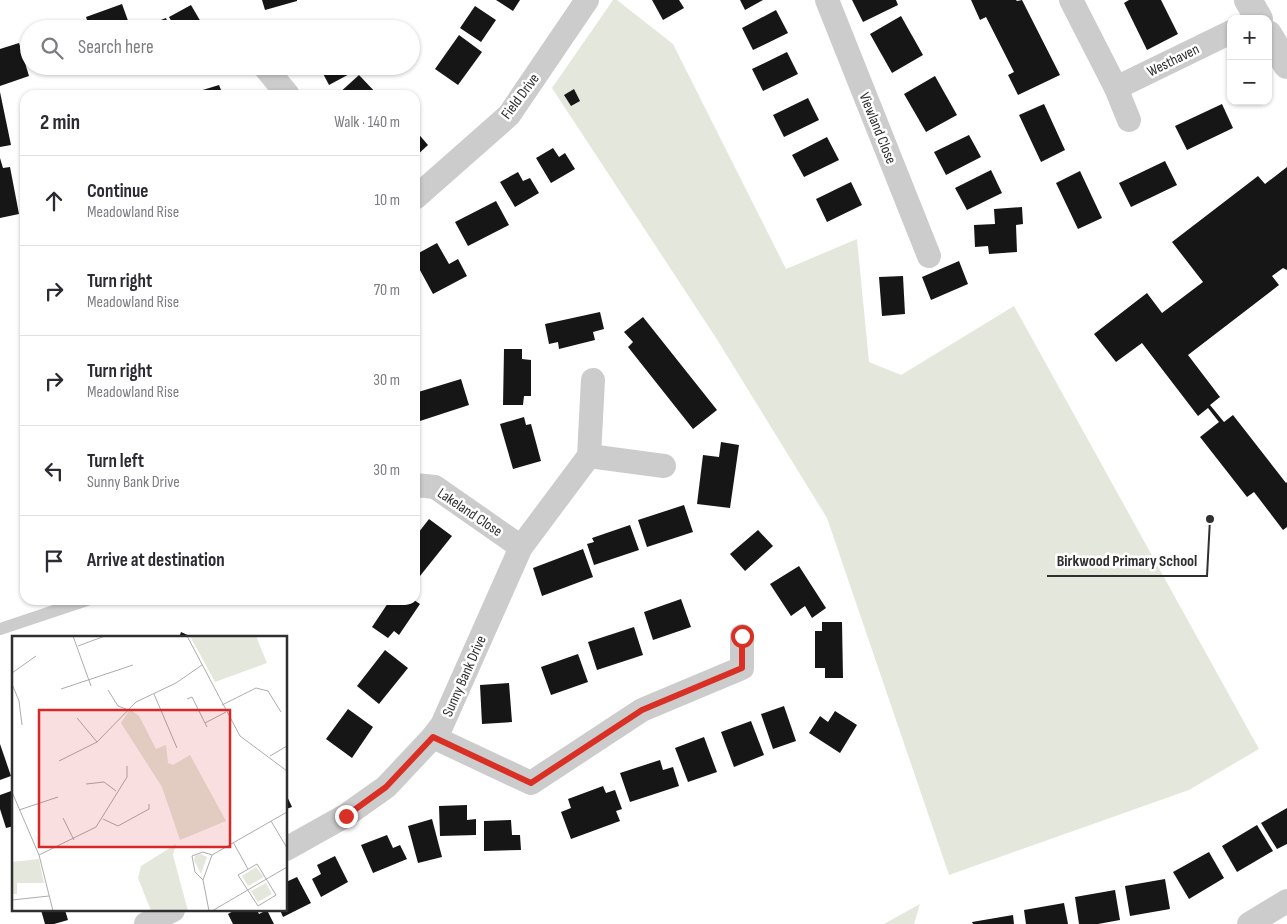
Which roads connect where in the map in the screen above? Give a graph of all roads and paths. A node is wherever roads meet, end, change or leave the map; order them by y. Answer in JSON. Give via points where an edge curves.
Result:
{"nodes":[{"id":1,"x":587,"y":0,"type":"edge"},
{"id":2,"x":827,"y":0,"type":"edge"},
{"id":3,"x":1071,"y":0,"type":"edge"},
{"id":4,"x":1248,"y":0,"type":"edge"},
{"id":5,"x":1257,"y":15,"type":"edge"},
{"id":6,"x":1227,"y":34,"type":"edge"},
{"id":7,"x":1272,"y":41,"type":"edge"},
{"id":8,"x":1287,"y":65,"type":"edge"},
{"id":9,"x":271,"y":75,"type":"edge"},
{"id":10,"x":1116,"y":88,"type":"junction"},
{"id":11,"x":284,"y":90,"type":"edge"},
{"id":12,"x":1129,"y":120,"type":"dead end"},
{"id":13,"x":420,"y":194,"type":"edge"},
{"id":14,"x":930,"y":256,"type":"dead end"},
{"id":15,"x":593,"y":380,"type":"dead end"},
{"id":16,"x":589,"y":456,"type":"junction"},
{"id":17,"x":664,"y":466,"type":"dead end"},
{"id":18,"x":420,"y":485,"type":"edge"},
{"id":19,"x":521,"y":547,"type":"junction"},
{"id":20,"x":72,"y":605,"type":"edge"},
{"id":21,"x":0,"y":629,"type":"edge"},
{"id":22,"x":742,"y":636,"type":"dead end"},
{"id":23,"x":433,"y":737,"type":"junction"},
{"id":24,"x":288,"y":848,"type":"edge"},
{"id":25,"x":1287,"y":901,"type":"edge"},
{"id":26,"x":169,"y":912,"type":"edge"},
{"id":27,"x":146,"y":924,"type":"edge"},
{"id":28,"x":1249,"y":924,"type":"edge"}],
"edges":[{"from":1,"to":13,"type":"street","name":"Field Drive","via":[[508,115]]},
{"from":2,"to":14,"type":"street","name":"Viewland Close"},
{"from":3,"to":10,"type":"street"},
{"from":4,"to":5,"type":"street"},
{"from":6,"to":10,"type":"street","name":"Westhaven"},
{"from":7,"to":8,"type":"street"},
{"from":9,"to":11,"type":"street"},
{"from":10,"to":12,"type":"street"},
{"from":15,"to":16,"type":"street"},
{"from":16,"to":17,"type":"street"},
{"from":16,"to":19,"type":"street","name":"Sunny Bank Drive"},
{"from":18,"to":19,"type":"street","name":"Lakeland Close","via":[[436,487]]},
{"from":19,"to":23,"type":"street","name":"Sunny Bank Drive","via":[[442,725]]},
{"from":20,"to":21,"type":"lane"},
{"from":22,"to":23,"type":"street","via":[[742,668],[642,710],[532,791]]},
{"from":23,"to":24,"type":"street","name":"Sunny Bank Drive","via":[[386,787],[346,816]]},
{"from":25,"to":28,"type":"street"},
{"from":26,"to":27,"type":"street"}]}
